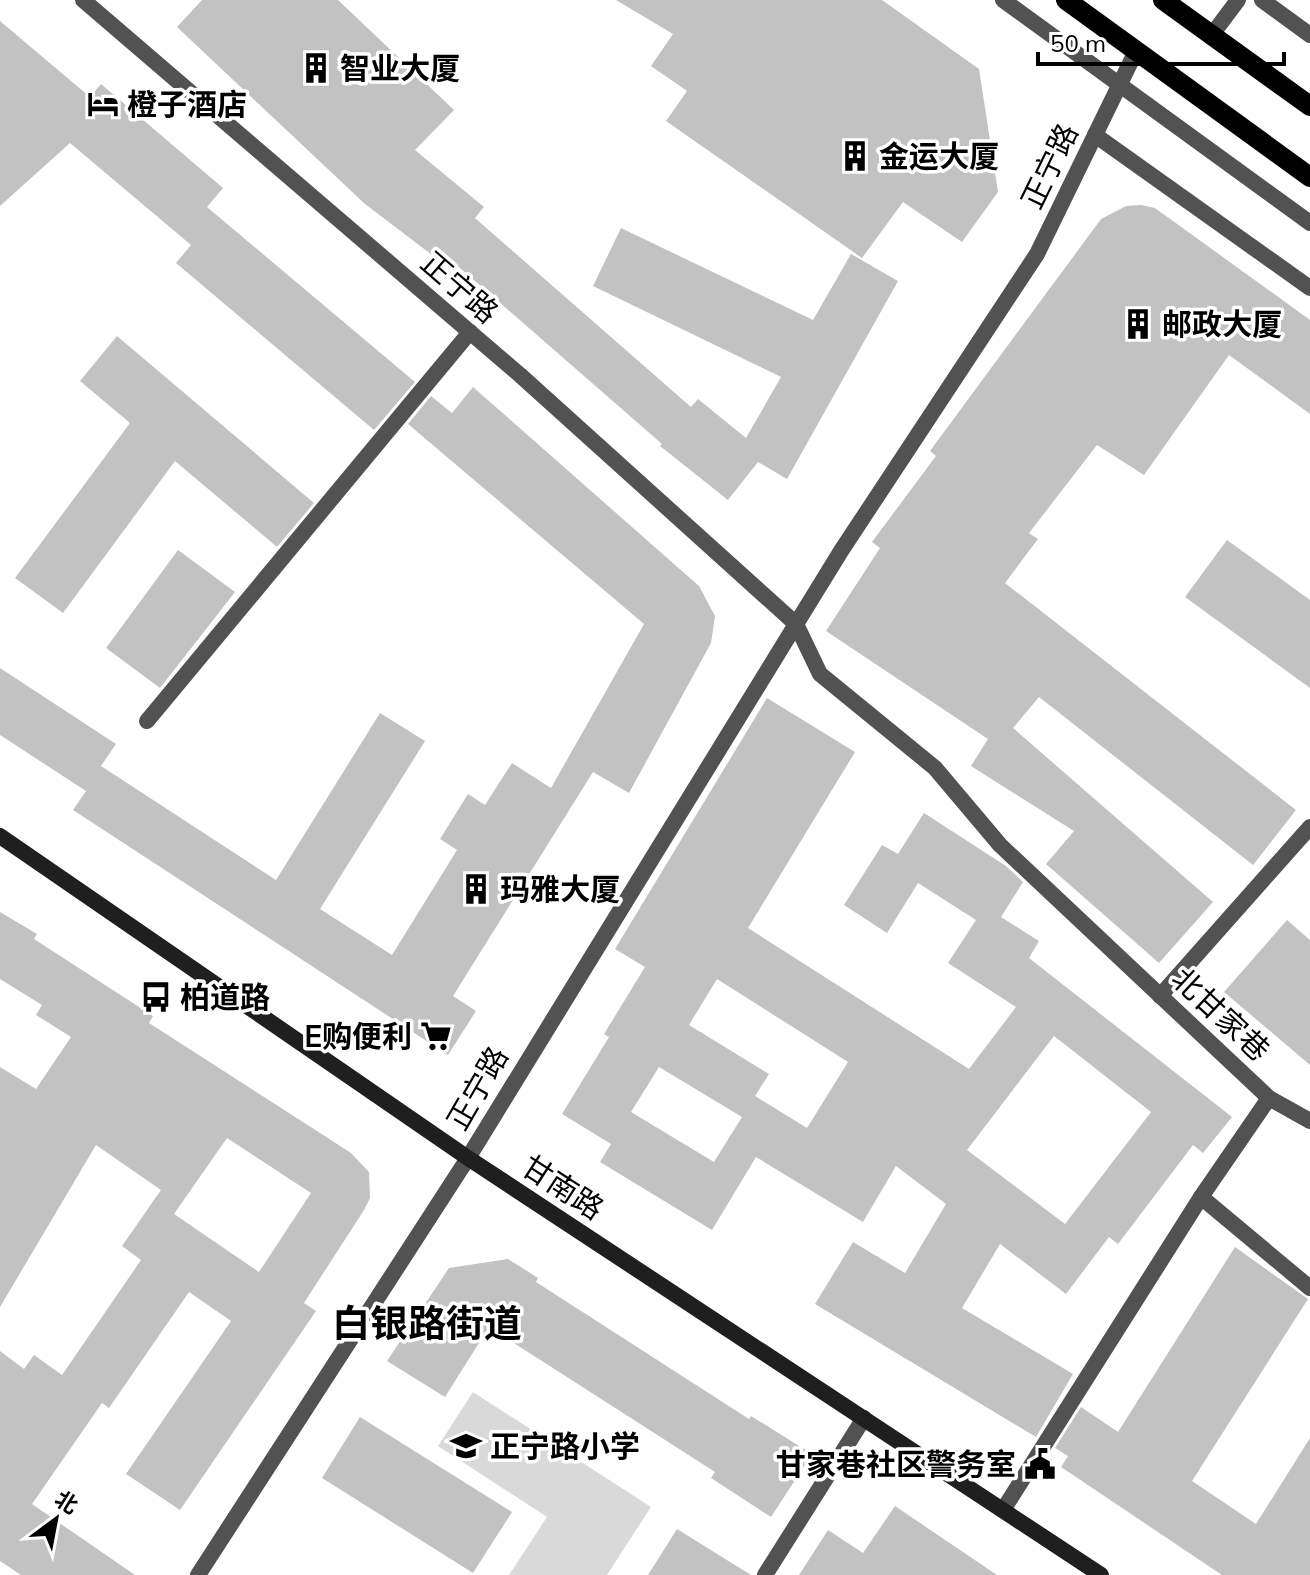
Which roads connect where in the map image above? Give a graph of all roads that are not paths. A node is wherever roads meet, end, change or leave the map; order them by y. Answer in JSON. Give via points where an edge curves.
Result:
{"nodes":[{"id":1,"x":83,"y":0,"type":"edge"},
{"id":2,"x":1003,"y":0,"type":"edge"},
{"id":3,"x":1066,"y":0,"type":"edge"},
{"id":4,"x":1163,"y":0,"type":"edge"},
{"id":5,"x":1238,"y":0,"type":"edge"},
{"id":6,"x":1262,"y":0,"type":"edge"},
{"id":7,"x":1310,"y":35,"type":"edge"},
{"id":8,"x":1211,"y":36,"type":"junction"},
{"id":9,"x":1136,"y":51,"type":"junction"},
{"id":10,"x":1119,"y":87,"type":"junction"},
{"id":11,"x":1310,"y":106,"type":"edge"},
{"id":12,"x":1095,"y":135,"type":"junction"},
{"id":13,"x":1310,"y":177,"type":"edge"},
{"id":14,"x":1310,"y":223,"type":"edge"},
{"id":15,"x":1310,"y":288,"type":"edge"},
{"id":16,"x":470,"y":332,"type":"junction"},
{"id":17,"x":796,"y":624,"type":"junction"},
{"id":18,"x":147,"y":721,"type":"dead end"},
{"id":19,"x":1310,"y":827,"type":"edge"},
{"id":20,"x":0,"y":836,"type":"edge"},
{"id":21,"x":1160,"y":996,"type":"junction"},
{"id":22,"x":1269,"y":1098,"type":"junction"},
{"id":23,"x":1310,"y":1121,"type":"edge"},
{"id":24,"x":468,"y":1158,"type":"junction"},
{"id":25,"x":1201,"y":1197,"type":"junction"},
{"id":26,"x":1310,"y":1288,"type":"edge"},
{"id":27,"x":864,"y":1418,"type":"junction"},
{"id":28,"x":1003,"y":1510,"type":"junction"},
{"id":29,"x":198,"y":1575,"type":"edge"},
{"id":30,"x":765,"y":1575,"type":"edge"},
{"id":31,"x":1101,"y":1575,"type":"edge"}],
"edges":[{"from":1,"to":16,"type":"street","name":"正宁路"},
{"from":2,"to":10,"type":"street"},
{"from":3,"to":9,"type":"main road"},
{"from":4,"to":8,"type":"main road"},
{"from":5,"to":8,"type":"street"},
{"from":6,"to":7,"type":"street"},
{"from":8,"to":11,"type":"main road"},
{"from":9,"to":10,"type":"street","name":"正宁路"},
{"from":9,"to":13,"type":"main road"},
{"from":10,"to":12,"type":"street","name":"正宁路"},
{"from":10,"to":14,"type":"street"},
{"from":12,"to":15,"type":"street"},
{"from":12,"to":17,"type":"street","name":"正宁路","via":[[1037,254]]},
{"from":16,"to":17,"type":"street","name":"正宁路"},
{"from":16,"to":18,"type":"street"},
{"from":17,"to":21,"type":"street","name":"北甘家巷","via":[[820,674],[935,768],[1000,845]]},
{"from":17,"to":24,"type":"street","name":"正宁路"},
{"from":19,"to":21,"type":"street"},
{"from":20,"to":24,"type":"street","name":"甘南路"},
{"from":21,"to":22,"type":"street","name":"北甘家巷"},
{"from":22,"to":23,"type":"street"},
{"from":22,"to":25,"type":"street","name":"北甘家巷"},
{"from":24,"to":27,"type":"street","name":"甘南路"},
{"from":24,"to":29,"type":"street","name":"正宁路"},
{"from":25,"to":26,"type":"street"},
{"from":25,"to":28,"type":"street","name":"北甘家巷"},
{"from":27,"to":28,"type":"street","name":"甘南路"},
{"from":27,"to":30,"type":"street"},
{"from":28,"to":31,"type":"street","name":"甘南路"}]}
